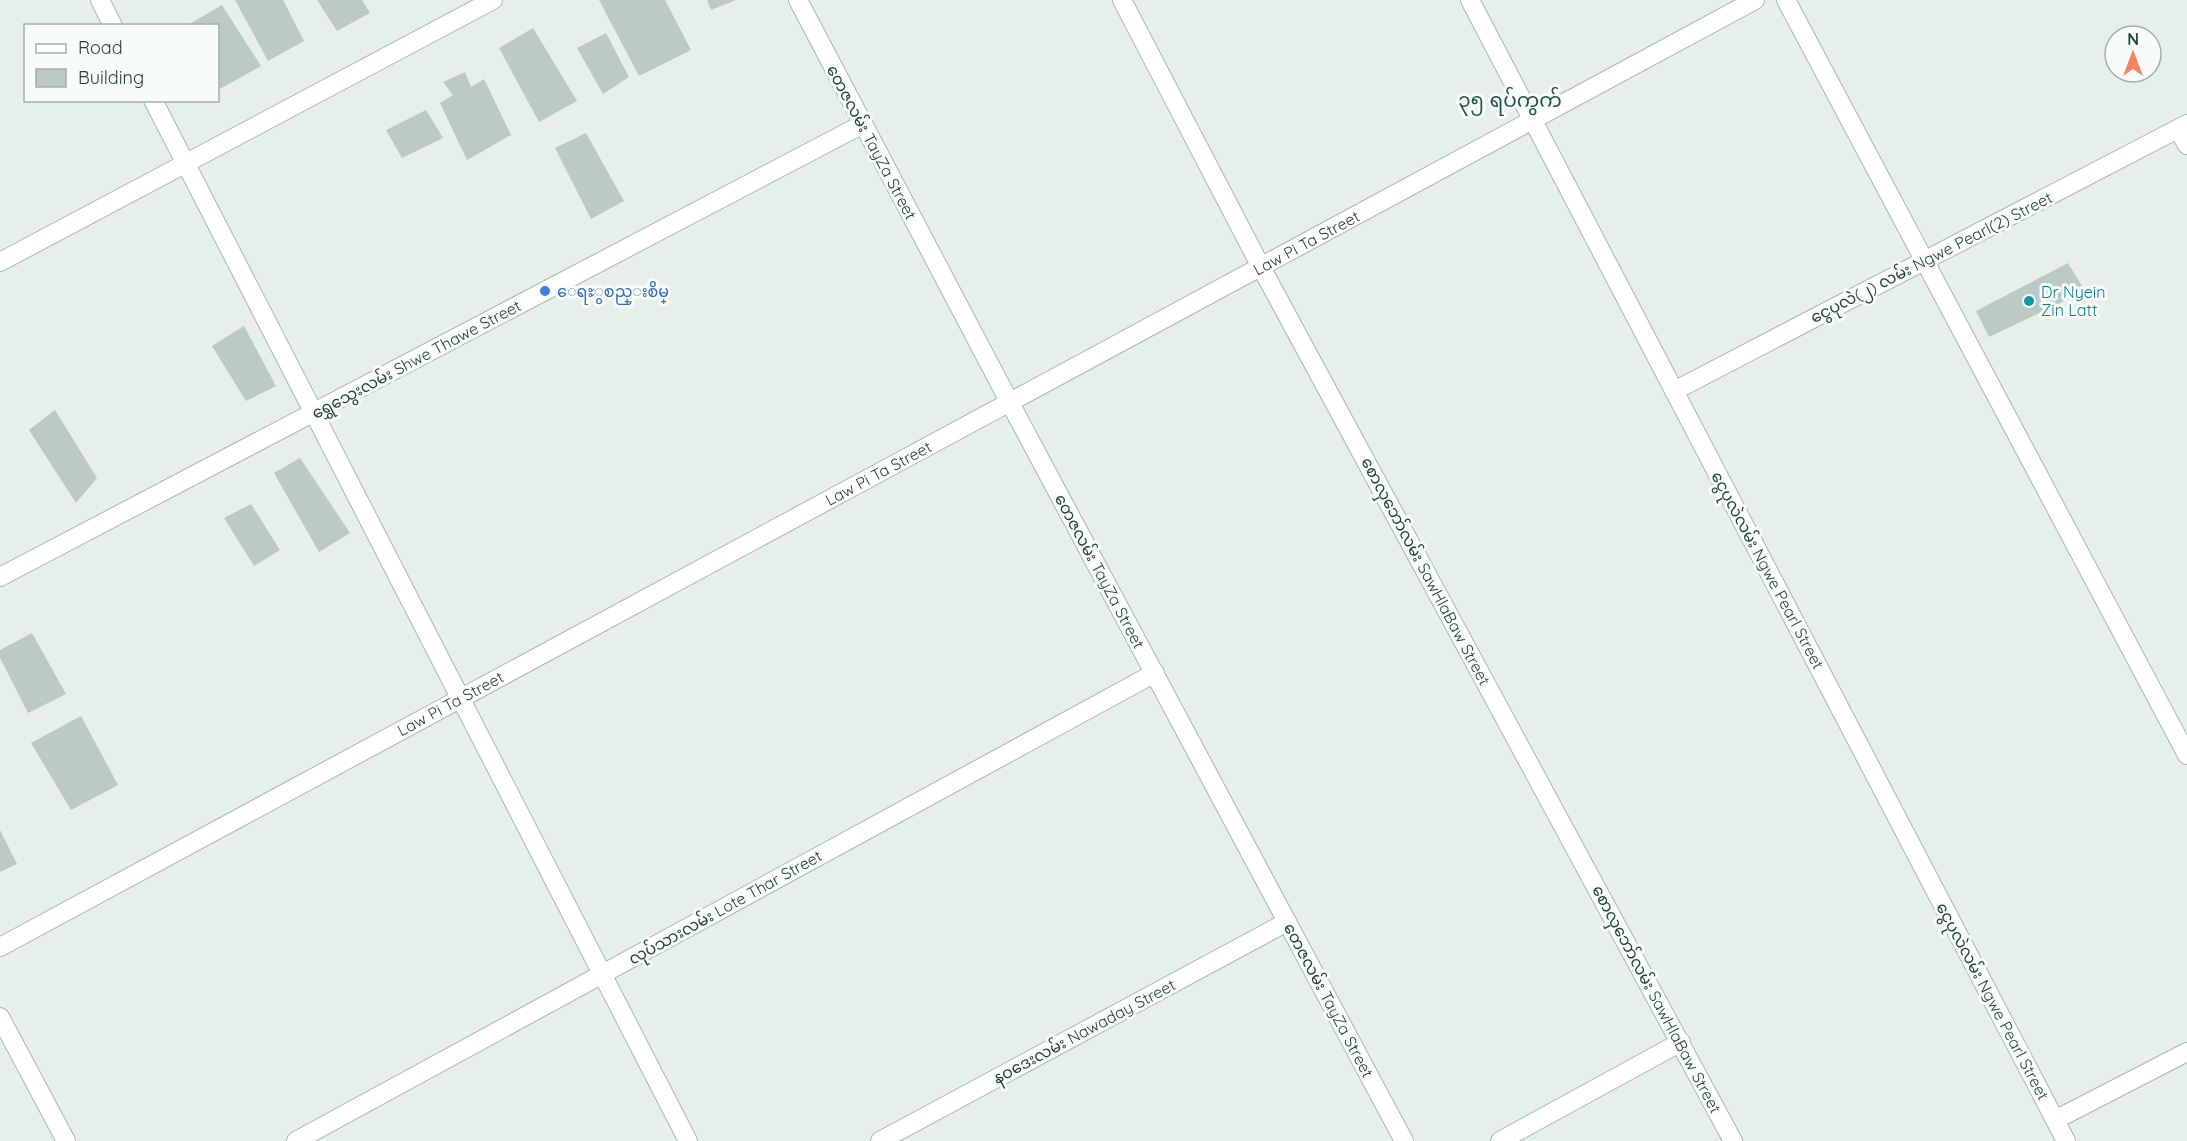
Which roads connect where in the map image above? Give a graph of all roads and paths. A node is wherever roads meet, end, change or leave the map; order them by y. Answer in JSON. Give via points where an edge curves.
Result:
{"nodes":[{"id":1,"x":100,"y":0,"type":"edge"},
{"id":2,"x":493,"y":0,"type":"edge"},
{"id":3,"x":798,"y":0,"type":"edge"},
{"id":4,"x":1122,"y":0,"type":"edge"},
{"id":5,"x":1470,"y":0,"type":"edge"},
{"id":6,"x":1755,"y":0,"type":"edge"},
{"id":7,"x":1786,"y":0,"type":"edge"},
{"id":8,"x":112,"y":24,"type":"edge"},
{"id":9,"x":154,"y":102,"type":"edge"},
{"id":10,"x":1533,"y":120,"type":"junction"},
{"id":11,"x":863,"y":124,"type":"junction"},
{"id":12,"x":2183,"y":126,"type":"edge"},
{"id":13,"x":2187,"y":146,"type":"edge"},
{"id":14,"x":186,"y":163,"type":"junction"},
{"id":15,"x":1923,"y":261,"type":"junction"},
{"id":16,"x":0,"y":262,"type":"edge"},
{"id":17,"x":1261,"y":267,"type":"junction"},
{"id":18,"x":1674,"y":391,"type":"junction"},
{"id":19,"x":1010,"y":403,"type":"junction"},
{"id":20,"x":314,"y":412,"type":"junction"},
{"id":21,"x":0,"y":577,"type":"edge"},
{"id":22,"x":1155,"y":673,"type":"junction"},
{"id":23,"x":460,"y":697,"type":"junction"},
{"id":24,"x":2187,"y":755,"type":"edge"},
{"id":25,"x":1287,"y":922,"type":"junction"},
{"id":26,"x":0,"y":947,"type":"edge"},
{"id":27,"x":602,"y":974,"type":"junction"},
{"id":28,"x":0,"y":1017,"type":"edge"},
{"id":29,"x":1681,"y":1042,"type":"junction"},
{"id":30,"x":2187,"y":1052,"type":"edge"},
{"id":31,"x":2055,"y":1120,"type":"junction"},
{"id":32,"x":66,"y":1141,"type":"edge"},
{"id":33,"x":296,"y":1141,"type":"edge"},
{"id":34,"x":688,"y":1141,"type":"edge"},
{"id":35,"x":880,"y":1141,"type":"edge"},
{"id":36,"x":1404,"y":1141,"type":"edge"},
{"id":37,"x":1500,"y":1141,"type":"edge"},
{"id":38,"x":1733,"y":1141,"type":"edge"},
{"id":39,"x":2066,"y":1141,"type":"edge"}],
"edges":[{"from":1,"to":8,"type":"street"},
{"from":2,"to":14,"type":"street"},
{"from":3,"to":11,"type":"street","name":"တေဇလမ်း TayZa Street"},
{"from":4,"to":17,"type":"street","name":"စောလှဘော်လမ်း SawHlaBaw Street"},
{"from":5,"to":10,"type":"street","name":"ငွေပုလဲလမ်း Ngwe Pearl Street"},
{"from":6,"to":10,"type":"street","name":"Law Pi Ta Street"},
{"from":7,"to":15,"type":"street"},
{"from":9,"to":14,"type":"street"},
{"from":10,"to":17,"type":"street","name":"Law Pi Ta Street"},
{"from":10,"to":18,"type":"street","name":"ငွေပုလဲလမ်း Ngwe Pearl Street"},
{"from":11,"to":19,"type":"street","name":"တေဇလမ်း TayZa Street"},
{"from":11,"to":20,"type":"street","name":"ရွှေသွေးလမ်း Shwe Thawe Street"},
{"from":12,"to":13,"type":"street"},
{"from":12,"to":15,"type":"street","name":"ငွေပုလဲ(၂) လမ်း Ngwe Pearl(2) Street"},
{"from":14,"to":16,"type":"street"},
{"from":14,"to":20,"type":"street"},
{"from":15,"to":18,"type":"street","name":"ငွေပုလဲ(၂) လမ်း Ngwe Pearl(2) Street"},
{"from":15,"to":24,"type":"street"},
{"from":17,"to":19,"type":"street","name":"Law Pi Ta Street"},
{"from":17,"to":29,"type":"street","name":"စောလှဘော်လမ်း SawHlaBaw Street"},
{"from":18,"to":31,"type":"street","name":"ငွေပုလဲလမ်း Ngwe Pearl Street"},
{"from":19,"to":22,"type":"street","name":"တေဇလမ်း TayZa Street"},
{"from":19,"to":23,"type":"street","name":"Law Pi Ta Street"},
{"from":20,"to":21,"type":"street","name":"ရွှေသွေးလမ်း Shwe Thawe Street"},
{"from":20,"to":23,"type":"street"},
{"from":22,"to":25,"type":"street","name":"တေဇလမ်း TayZa Street"},
{"from":22,"to":27,"type":"street","name":"လုပ်သားလမ်း Lote Thar Street"},
{"from":23,"to":26,"type":"street","name":"Law Pi Ta Street"},
{"from":23,"to":27,"type":"street"},
{"from":25,"to":35,"type":"street","name":"နဝဒေးလမ်း Nawaday Street"},
{"from":25,"to":36,"type":"street","name":"တေဇလမ်း TayZa Street"},
{"from":27,"to":33,"type":"street","name":"လုပ်သားလမ်း Lote Thar Street"},
{"from":27,"to":34,"type":"street"},
{"from":28,"to":32,"type":"street"},
{"from":29,"to":37,"type":"street"},
{"from":29,"to":38,"type":"street","name":"စောလှဘော်လမ်း SawHlaBaw Street"},
{"from":30,"to":31,"type":"street"},
{"from":31,"to":39,"type":"street","name":"ငွေပုလဲလမ်း Ngwe Pearl Street"}]}
